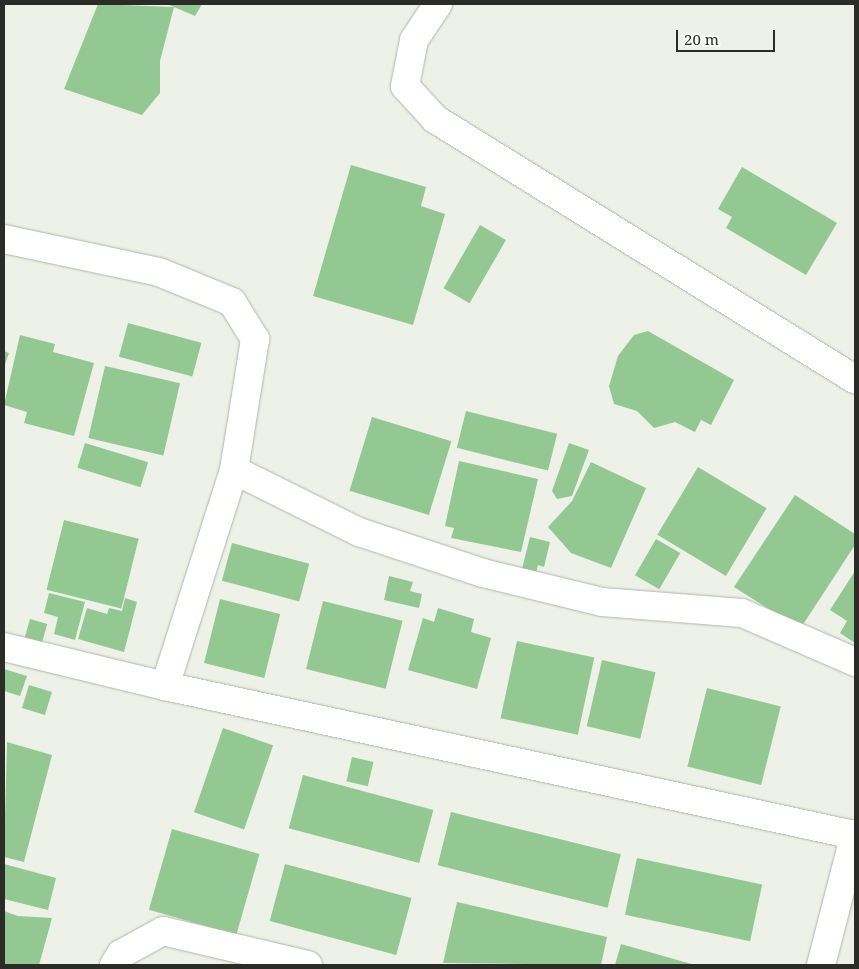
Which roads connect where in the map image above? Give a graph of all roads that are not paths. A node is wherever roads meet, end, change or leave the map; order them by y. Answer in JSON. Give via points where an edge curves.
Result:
{"nodes":[{"id":1,"x":438,"y":4,"type":"edge"},
{"id":2,"x":4,"y":239,"type":"edge"},
{"id":3,"x":855,"y":379,"type":"edge"},
{"id":4,"x":234,"y":470,"type":"junction"},
{"id":5,"x":4,"y":647,"type":"edge"},
{"id":6,"x":855,"y":662,"type":"edge"},
{"id":7,"x":165,"y":686,"type":"junction"},
{"id":8,"x":855,"y":835,"type":"edge"},
{"id":9,"x":114,"y":965,"type":"edge"},
{"id":10,"x":308,"y":965,"type":"edge"},
{"id":11,"x":821,"y":965,"type":"edge"}],
"edges":[{"from":1,"to":3,"type":"street","via":[[414,40],[405,86],[435,119]]},
{"from":2,"to":4,"type":"street","via":[[159,272],[232,302],[255,339]]},
{"from":4,"to":6,"type":"street","via":[[359,532],[483,573],[602,602],[742,613]]},
{"from":4,"to":7,"type":"street"},
{"from":5,"to":7,"type":"street"},
{"from":7,"to":8,"type":"street"},
{"from":8,"to":11,"type":"street"},
{"from":9,"to":10,"type":"street","via":[[121,954],[164,931]]}]}
